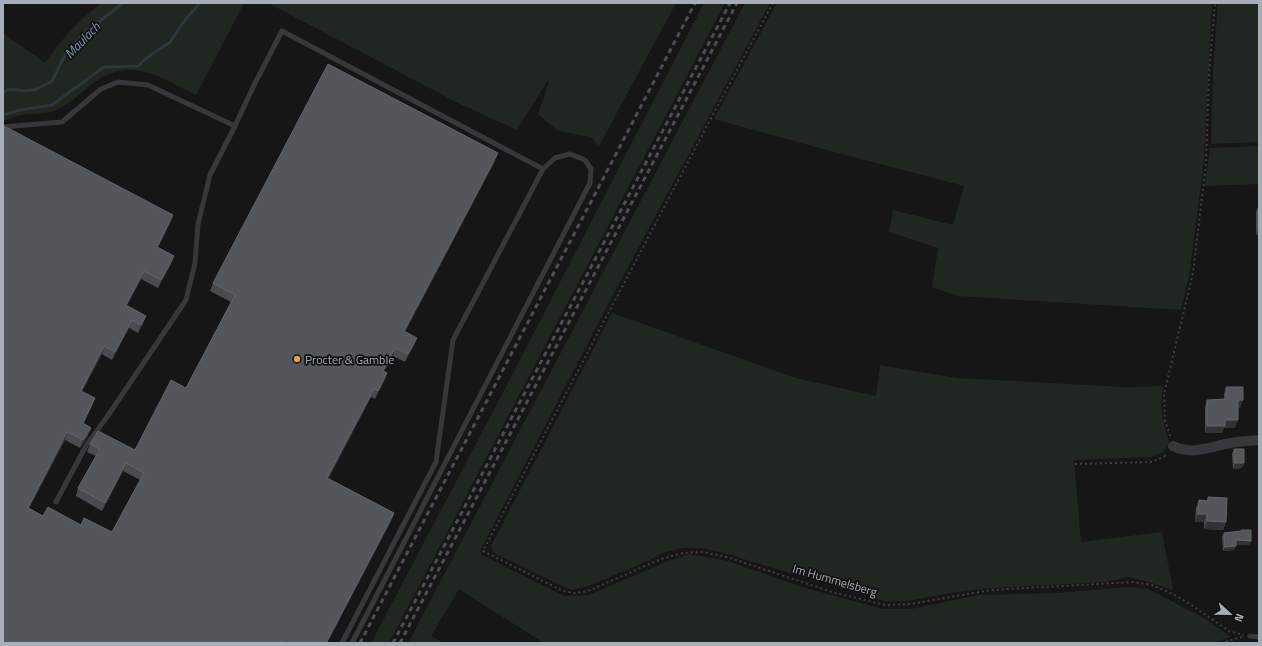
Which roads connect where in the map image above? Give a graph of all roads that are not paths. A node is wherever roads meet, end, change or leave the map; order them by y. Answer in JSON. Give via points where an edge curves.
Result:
{"nodes":[{"id":1,"x":235,"y":126,"type":"junction"},
{"id":2,"x":3,"y":127,"type":"edge"},
{"id":3,"x":543,"y":169,"type":"junction"},
{"id":4,"x":1259,"y":440,"type":"edge"},
{"id":5,"x":1173,"y":446,"type":"road end"},
{"id":6,"x":56,"y":502,"type":"dead end"},
{"id":7,"x":1250,"y":636,"type":"road end"},
{"id":8,"x":1259,"y":637,"type":"edge"},
{"id":9,"x":342,"y":643,"type":"edge"},
{"id":10,"x":352,"y":643,"type":"edge"}],
"edges":[{"from":1,"to":2,"type":"lane","via":[[148,85],[118,82],[101,89],[62,122]]},
{"from":1,"to":3,"type":"lane","via":[[282,31]]},
{"from":1,"to":6,"type":"lane","via":[[210,175],[198,224],[195,263],[186,300],[87,444]]},
{"from":3,"to":9,"type":"lane","via":[[453,340],[436,462]]},
{"from":3,"to":10,"type":"lane","via":[[555,158],[570,154],[585,160],[591,169],[590,183]]},
{"from":4,"to":5,"type":"street","via":[[1201,450],[1183,451]]},
{"from":7,"to":8,"type":"lane"}]}
